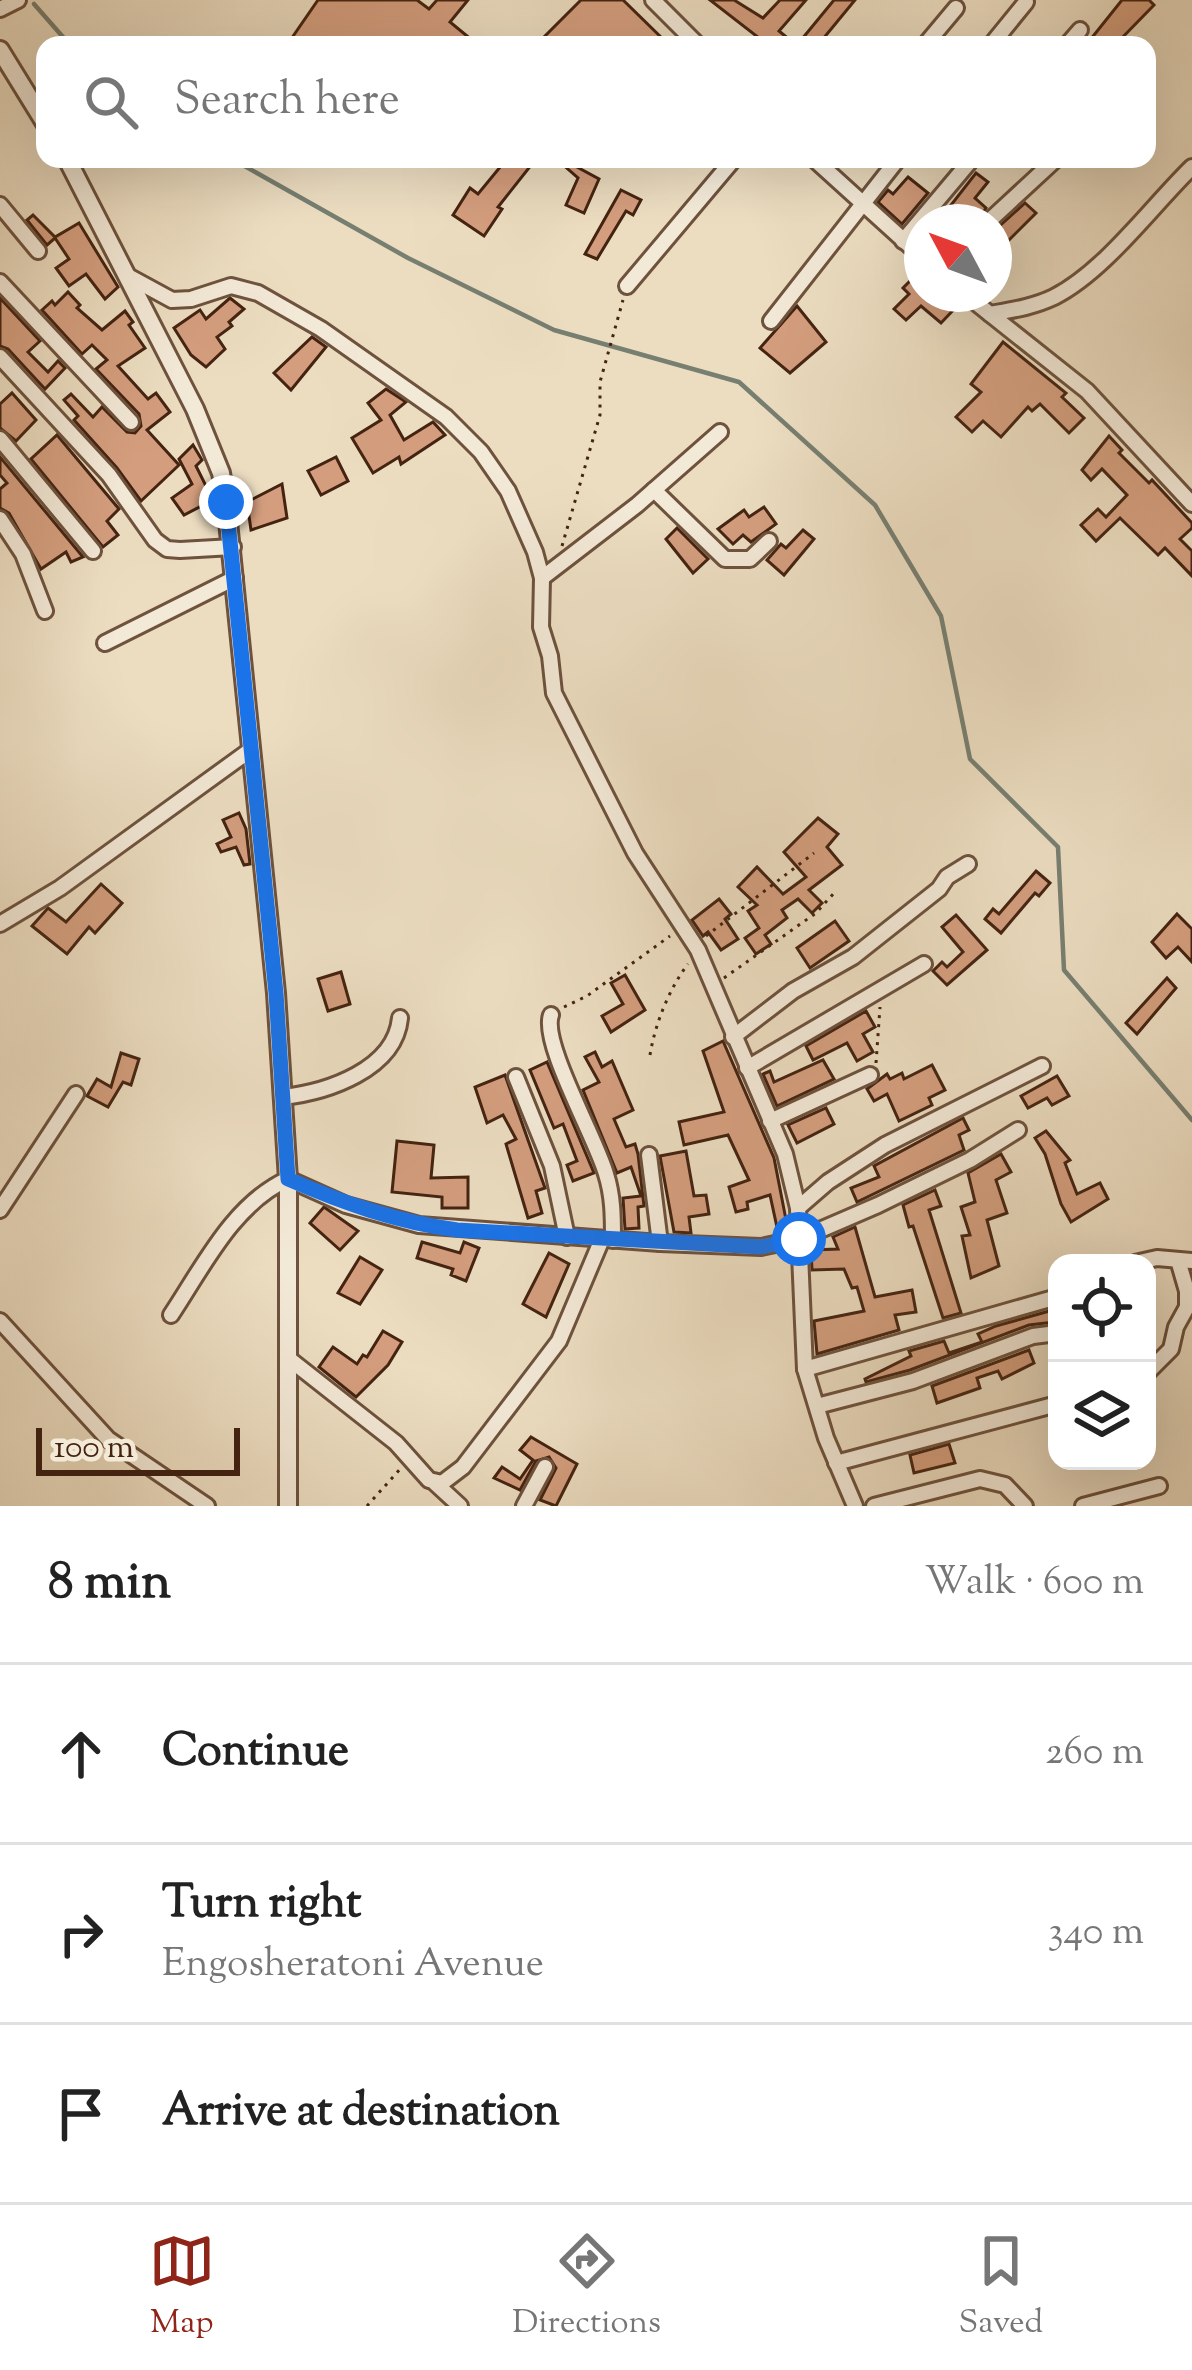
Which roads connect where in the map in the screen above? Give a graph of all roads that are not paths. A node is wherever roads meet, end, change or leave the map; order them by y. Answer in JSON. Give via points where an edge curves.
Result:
{"nodes":[{"id":1,"x":17,"y":0,"type":"edge"},
{"id":2,"x":652,"y":0,"type":"edge"},
{"id":3,"x":1025,"y":2,"type":"edge"},
{"id":4,"x":956,"y":8,"type":"dead end"},
{"id":5,"x":0,"y":9,"type":"edge"},
{"id":6,"x":1080,"y":30,"type":"dead end"},
{"id":7,"x":689,"y":36,"type":"edge"},
{"id":8,"x":933,"y":36,"type":"edge"},
{"id":9,"x":998,"y":36,"type":"edge"},
{"id":10,"x":1075,"y":36,"type":"edge"},
{"id":11,"x":0,"y":50,"type":"edge"},
{"id":12,"x":36,"y":108,"type":"edge"},
{"id":13,"x":1192,"y":167,"type":"edge"},
{"id":14,"x":72,"y":168,"type":"edge"},
{"id":15,"x":726,"y":168,"type":"edge"},
{"id":16,"x":829,"y":168,"type":"edge"},
{"id":17,"x":890,"y":168,"type":"edge"},
{"id":18,"x":965,"y":168,"type":"edge"},
{"id":19,"x":1046,"y":168,"type":"edge"},
{"id":20,"x":862,"y":202,"type":"junction"},
{"id":21,"x":935,"y":204,"type":"edge"},
{"id":22,"x":1007,"y":204,"type":"edge"},
{"id":23,"x":0,"y":205,"type":"edge"},
{"id":24,"x":904,"y":242,"type":"edge"},
{"id":25,"x":38,"y":251,"type":"dead end"},
{"id":26,"x":126,"y":275,"type":"junction"},
{"id":27,"x":0,"y":282,"type":"edge"},
{"id":28,"x":627,"y":286,"type":"road end"},
{"id":29,"x":988,"y":312,"type":"edge"},
{"id":30,"x":990,"y":314,"type":"junction"},
{"id":31,"x":771,"y":321,"type":"dead end"},
{"id":32,"x":0,"y":357,"type":"edge"},
{"id":33,"x":131,"y":422,"type":"dead end"},
{"id":34,"x":720,"y":432,"type":"dead end"},
{"id":35,"x":0,"y":439,"type":"edge"},
{"id":36,"x":654,"y":490,"type":"junction"},
{"id":37,"x":1192,"y":505,"type":"edge"},
{"id":38,"x":0,"y":519,"type":"edge"},
{"id":39,"x":769,"y":541,"type":"dead end"},
{"id":40,"x":233,"y":548,"type":"junction"},
{"id":41,"x":93,"y":551,"type":"dead end"},
{"id":42,"x":235,"y":578,"type":"junction"},
{"id":43,"x":542,"y":578,"type":"junction"},
{"id":44,"x":45,"y":611,"type":"dead end"},
{"id":45,"x":105,"y":644,"type":"dead end"},
{"id":46,"x":249,"y":751,"type":"junction"},
{"id":47,"x":968,"y":864,"type":"dead end"},
{"id":48,"x":0,"y":924,"type":"edge"},
{"id":49,"x":924,"y":964,"type":"dead end"},
{"id":50,"x":551,"y":1015,"type":"road end"},
{"id":51,"x":400,"y":1018,"type":"dead end"},
{"id":52,"x":733,"y":1037,"type":"junction"},
{"id":53,"x":1042,"y":1066,"type":"dead end"},
{"id":54,"x":747,"y":1068,"type":"junction"},
{"id":55,"x":869,"y":1075,"type":"road end"},
{"id":56,"x":516,"y":1077,"type":"dead end"},
{"id":57,"x":76,"y":1094,"type":"dead end"},
{"id":58,"x":283,"y":1097,"type":"junction"},
{"id":59,"x":770,"y":1121,"type":"junction"},
{"id":60,"x":1018,"y":1130,"type":"dead end"},
{"id":61,"x":649,"y":1155,"type":"dead end"},
{"id":62,"x":288,"y":1179,"type":"junction"},
{"id":63,"x":798,"y":1208,"type":"junction"},
{"id":64,"x":0,"y":1210,"type":"edge"},
{"id":65,"x":567,"y":1237,"type":"junction"},
{"id":66,"x":608,"y":1239,"type":"junction"},
{"id":67,"x":799,"y":1239,"type":"junction"},
{"id":68,"x":660,"y":1243,"type":"junction"},
{"id":69,"x":1185,"y":1261,"type":"edge"},
{"id":70,"x":1048,"y":1300,"type":"edge"},
{"id":71,"x":171,"y":1315,"type":"dead end"},
{"id":72,"x":0,"y":1321,"type":"edge"},
{"id":73,"x":1048,"y":1334,"type":"edge"},
{"id":74,"x":288,"y":1358,"type":"junction"},
{"id":75,"x":1156,"y":1366,"type":"edge"},
{"id":76,"x":806,"y":1369,"type":"junction"},
{"id":77,"x":817,"y":1406,"type":"junction"},
{"id":78,"x":1048,"y":1406,"type":"edge"},
{"id":79,"x":836,"y":1463,"type":"junction"},
{"id":80,"x":545,"y":1467,"type":"dead end"},
{"id":81,"x":435,"y":1483,"type":"junction"},
{"id":82,"x":1159,"y":1486,"type":"dead end"},
{"id":83,"x":207,"y":1506,"type":"edge"},
{"id":84,"x":288,"y":1506,"type":"edge"},
{"id":85,"x":460,"y":1506,"type":"edge"},
{"id":86,"x":524,"y":1506,"type":"edge"},
{"id":87,"x":855,"y":1506,"type":"edge"},
{"id":88,"x":874,"y":1506,"type":"edge"},
{"id":89,"x":1025,"y":1506,"type":"edge"},
{"id":90,"x":1083,"y":1506,"type":"edge"}],
"edges":[{"from":1,"to":5,"type":"street"},
{"from":2,"to":7,"type":"street"},
{"from":3,"to":9,"type":"street"},
{"from":4,"to":8,"type":"street"},
{"from":6,"to":10,"type":"street"},
{"from":11,"to":12,"type":"street"},
{"from":13,"to":30,"type":"street","via":[[1071,286]]},
{"from":14,"to":26,"type":"street"},
{"from":15,"to":28,"type":"street"},
{"from":16,"to":20,"type":"street"},
{"from":17,"to":20,"type":"street"},
{"from":18,"to":21,"type":"street"},
{"from":19,"to":22,"type":"street"},
{"from":20,"to":24,"type":"street"},
{"from":20,"to":31,"type":"street"},
{"from":23,"to":25,"type":"street"},
{"from":26,"to":40,"type":"street","via":[[220,472]]},
{"from":26,"to":43,"type":"street","via":[[172,300],[232,286],[258,293],[422,398],[481,452],[508,491]]},
{"from":27,"to":33,"type":"street"},
{"from":29,"to":30,"type":"street"},
{"from":30,"to":37,"type":"street","via":[[1088,392]]},
{"from":32,"to":40,"type":"street","via":[[109,475],[155,540],[167,549]]},
{"from":34,"to":36,"type":"street"},
{"from":35,"to":41,"type":"street"},
{"from":36,"to":39,"type":"street","via":[[725,559],[750,559]]},
{"from":36,"to":43,"type":"street"},
{"from":38,"to":44,"type":"street"},
{"from":40,"to":42,"type":"street"},
{"from":42,"to":45,"type":"street"},
{"from":42,"to":46,"type":"street"},
{"from":43,"to":52,"type":"street","via":[[541,627],[554,693],[635,853],[697,947]]},
{"from":46,"to":48,"type":"street"},
{"from":46,"to":58,"type":"street"},
{"from":47,"to":52,"type":"street","via":[[853,957]]},
{"from":49,"to":54,"type":"street"},
{"from":50,"to":66,"type":"street","via":[[549,1032],[612,1192]]},
{"from":51,"to":58,"type":"street","via":[[394,1045],[368,1066],[314,1094]]},
{"from":52,"to":54,"type":"street"},
{"from":53,"to":63,"type":"street","via":[[884,1145]]},
{"from":54,"to":59,"type":"street"},
{"from":55,"to":59,"type":"street"},
{"from":56,"to":65,"type":"street","via":[[552,1166]]},
{"from":57,"to":64,"type":"street"},
{"from":58,"to":62,"type":"street"},
{"from":59,"to":63,"type":"street"},
{"from":60,"to":67,"type":"street"},
{"from":61,"to":68,"type":"street"},
{"from":62,"to":65,"type":"street","via":[[419,1225]]},
{"from":62,"to":71,"type":"street","via":[[246,1208]]},
{"from":62,"to":74,"type":"street"},
{"from":63,"to":67,"type":"street"},
{"from":65,"to":66,"type":"street"},
{"from":66,"to":68,"type":"street"},
{"from":66,"to":81,"type":"street","via":[[560,1341],[463,1467]]},
{"from":67,"to":68,"type":"street","via":[[761,1247]]},
{"from":67,"to":76,"type":"street"},
{"from":69,"to":75,"type":"street","via":[[1187,1307]]},
{"from":70,"to":76,"type":"street"},
{"from":72,"to":83,"type":"street","via":[[108,1439]]},
{"from":73,"to":77,"type":"street"},
{"from":74,"to":81,"type":"street"},
{"from":74,"to":84,"type":"street"},
{"from":76,"to":77,"type":"street"},
{"from":77,"to":79,"type":"street"},
{"from":78,"to":79,"type":"street"},
{"from":79,"to":87,"type":"street"},
{"from":80,"to":86,"type":"street"},
{"from":81,"to":85,"type":"street"},
{"from":82,"to":90,"type":"street"},
{"from":88,"to":89,"type":"street","via":[[980,1479],[1005,1485]]}]}
